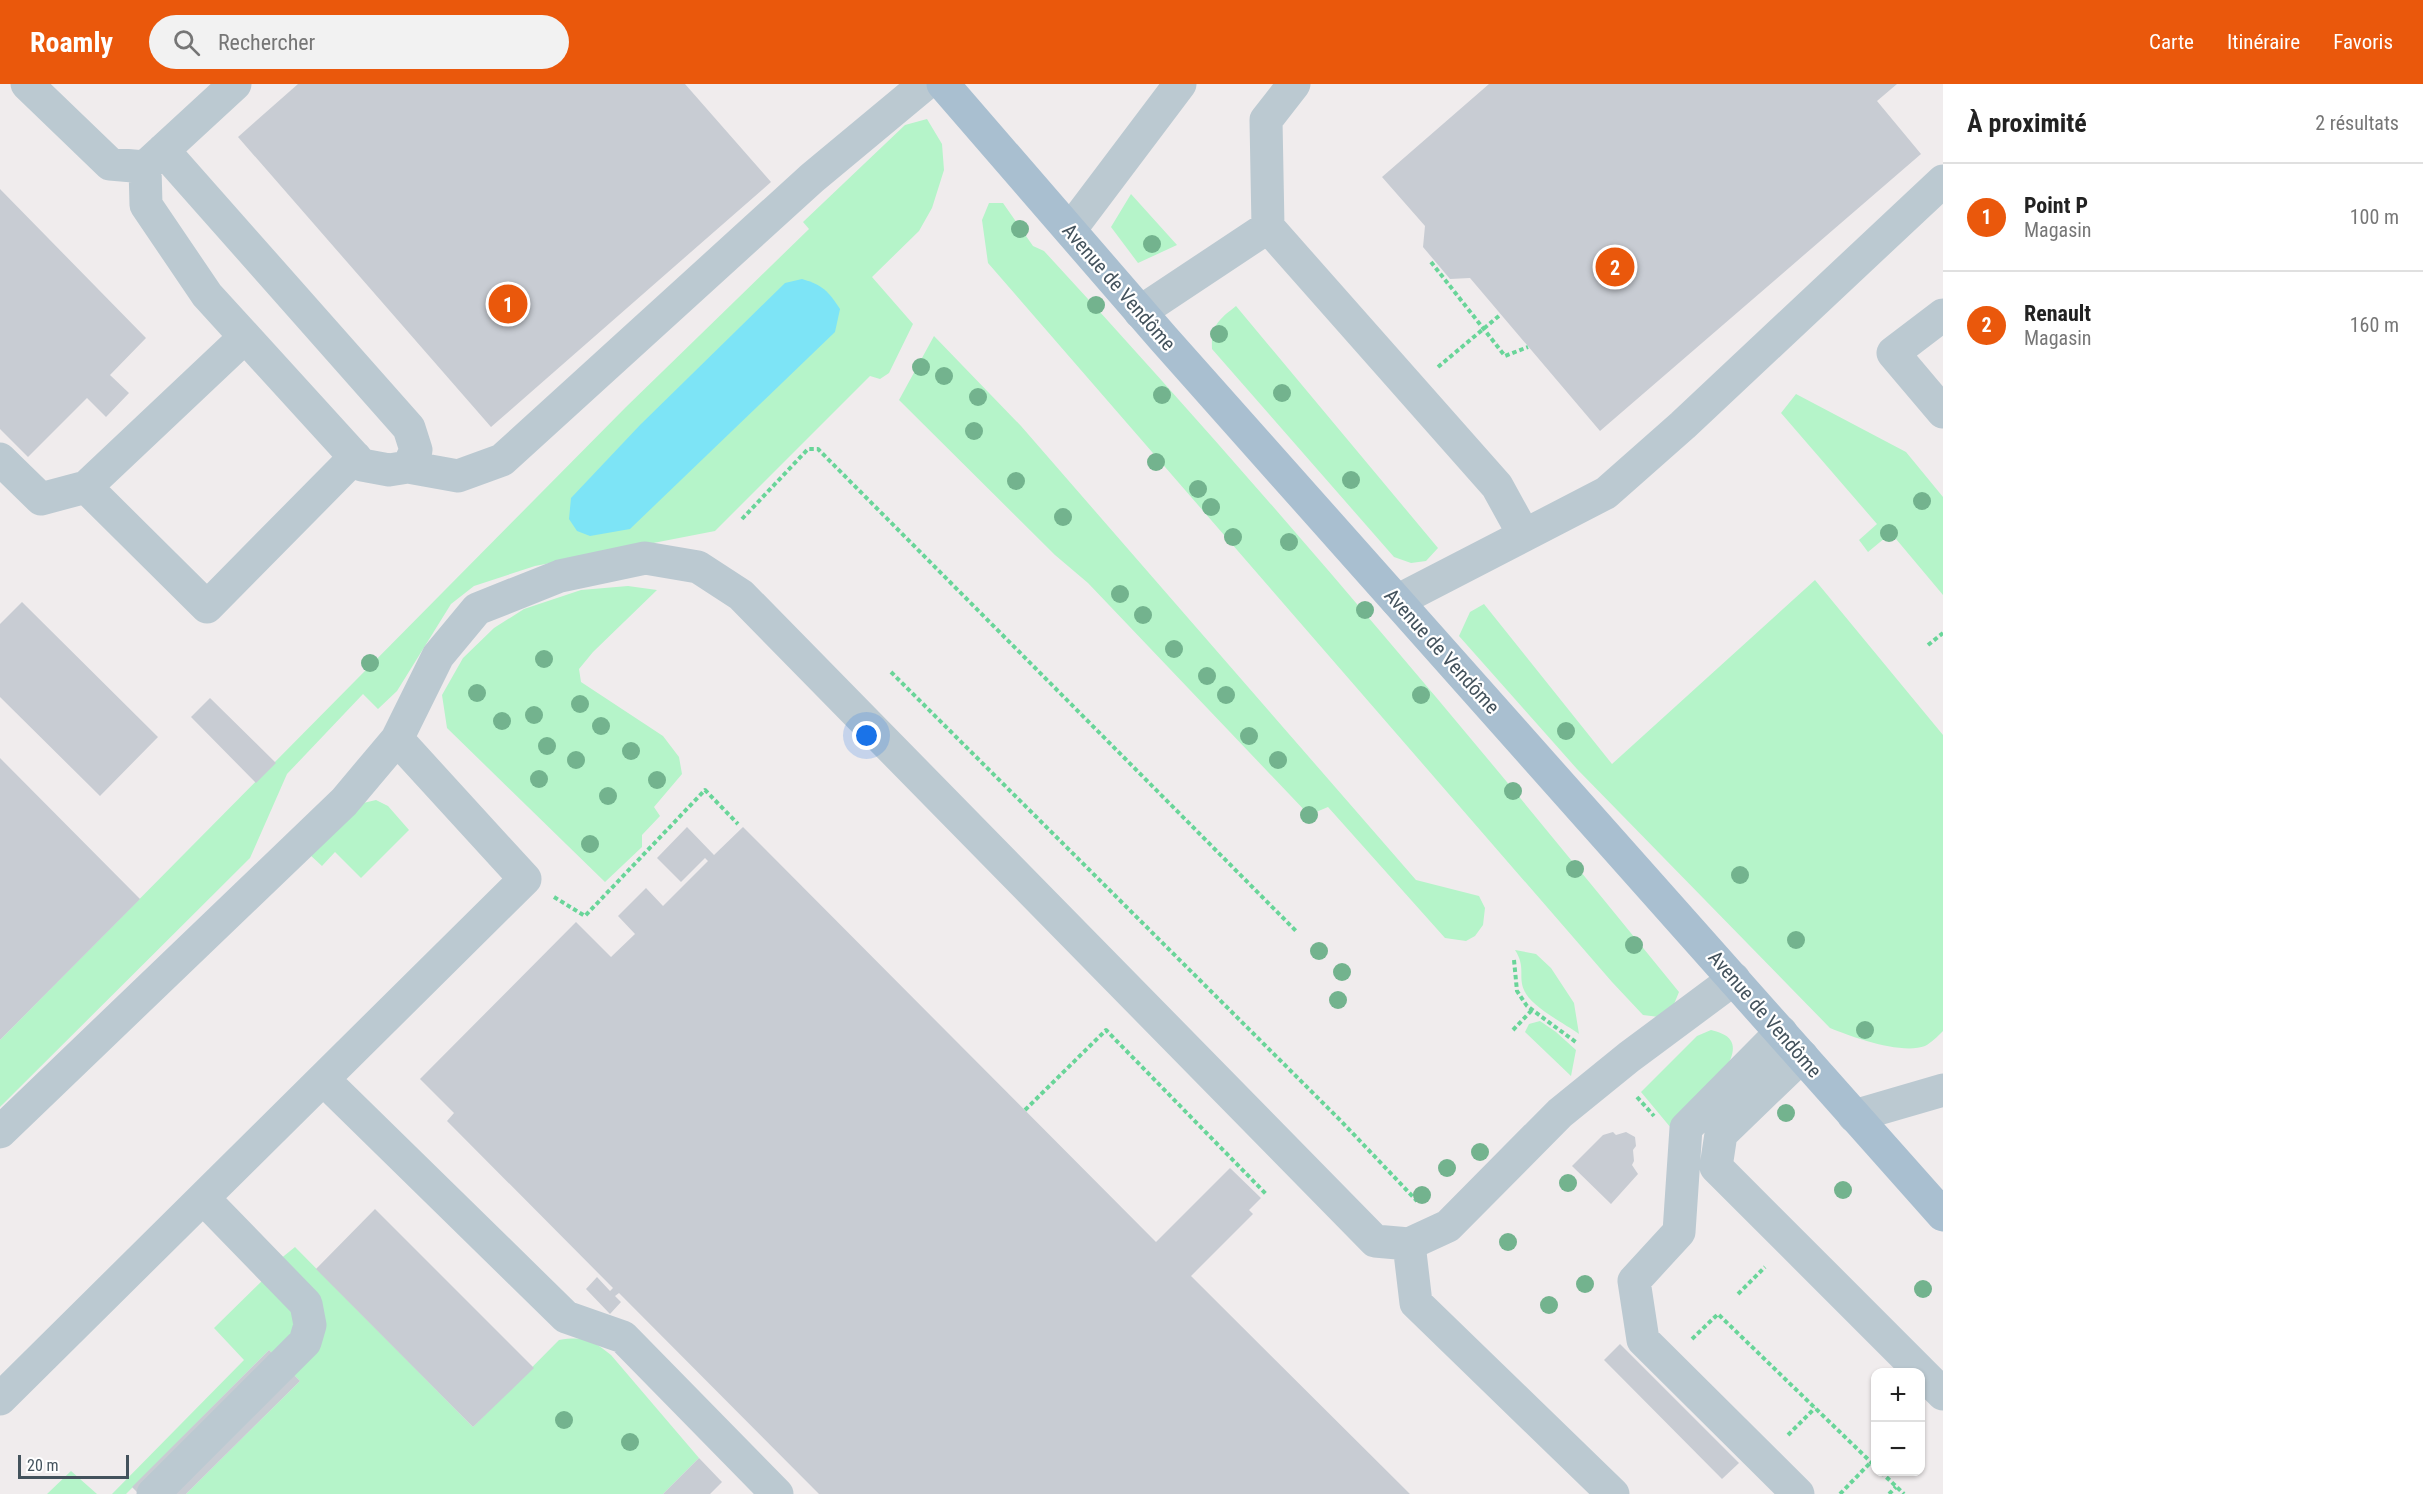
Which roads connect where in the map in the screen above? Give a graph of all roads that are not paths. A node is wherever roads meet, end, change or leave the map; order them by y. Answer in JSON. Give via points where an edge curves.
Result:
{"nodes":[{"id":1,"x":27,"y":84,"type":"edge"},
{"id":2,"x":235,"y":84,"type":"edge"},
{"id":3,"x":926,"y":84,"type":"edge"},
{"id":4,"x":943,"y":84,"type":"edge"},
{"id":5,"x":1180,"y":84,"type":"edge"},
{"id":6,"x":1294,"y":84,"type":"edge"},
{"id":7,"x":154,"y":158,"type":"junction"},
{"id":8,"x":1943,"y":181,"type":"edge"},
{"id":9,"x":1268,"y":227,"type":"junction"},
{"id":10,"x":1070,"y":230,"type":"junction"},
{"id":11,"x":1140,"y":312,"type":"junction"},
{"id":12,"x":1943,"y":315,"type":"edge"},
{"id":13,"x":245,"y":336,"type":"junction"},
{"id":14,"x":1943,"y":412,"type":"edge"},
{"id":15,"x":355,"y":457,"type":"junction"},
{"id":16,"x":0,"y":459,"type":"edge"},
{"id":17,"x":408,"y":467,"type":"junction"},
{"id":18,"x":87,"y":487,"type":"junction"},
{"id":19,"x":1524,"y":535,"type":"junction"},
{"id":20,"x":1397,"y":601,"type":"junction"},
{"id":21,"x":397,"y":739,"type":"junction"},
{"id":22,"x":1734,"y":979,"type":"junction"},
{"id":23,"x":1792,"y":1044,"type":"junction"},
{"id":24,"x":323,"y":1078,"type":"junction"},
{"id":25,"x":1943,"y":1090,"type":"edge"},
{"id":26,"x":1854,"y":1116,"type":"junction"},
{"id":27,"x":0,"y":1132,"type":"edge"},
{"id":28,"x":1722,"y":1174,"type":"junction"},
{"id":29,"x":203,"y":1198,"type":"junction"},
{"id":30,"x":1680,"y":1211,"type":"junction"},
{"id":31,"x":1943,"y":1215,"type":"edge"},
{"id":32,"x":1409,"y":1244,"type":"junction"},
{"id":33,"x":1943,"y":1394,"type":"edge"},
{"id":34,"x":0,"y":1399,"type":"edge"},
{"id":35,"x":153,"y":1494,"type":"edge"},
{"id":36,"x":777,"y":1494,"type":"edge"},
{"id":37,"x":1613,"y":1494,"type":"edge"},
{"id":38,"x":1798,"y":1494,"type":"edge"}],
"edges":[{"from":1,"to":7,"type":"lane","via":[[110,164]]},
{"from":2,"to":7,"type":"lane"},
{"from":3,"to":17,"type":"lane","via":[[812,178],[502,460],[458,476]]},
{"from":4,"to":10,"type":"main road","name":"Avenue de Vendôme"},
{"from":5,"to":10,"type":"lane"},
{"from":6,"to":9,"type":"lane","via":[[1266,120]]},
{"from":7,"to":13,"type":"lane","via":[[146,205],[207,296]]},
{"from":7,"to":17,"type":"lane","via":[[409,428],[416,450]]},
{"from":8,"to":19,"type":"lane","via":[[1606,493]]},
{"from":9,"to":11,"type":"lane"},
{"from":9,"to":19,"type":"lane","via":[[1497,486]]},
{"from":10,"to":11,"type":"main road","name":"Avenue de Vendôme"},
{"from":11,"to":20,"type":"main road","name":"Avenue de Vendôme"},
{"from":12,"to":14,"type":"lane","via":[[1893,353]]},
{"from":13,"to":15,"type":"lane"},
{"from":13,"to":18,"type":"lane"},
{"from":15,"to":17,"type":"lane","via":[[362,465],[389,470]]},
{"from":15,"to":18,"type":"lane","via":[[207,606]]},
{"from":16,"to":18,"type":"lane","via":[[41,499]]},
{"from":19,"to":20,"type":"lane"},
{"from":20,"to":22,"type":"main road","name":"Avenue de Vendôme"},
{"from":21,"to":24,"type":"lane","via":[[525,879]]},
{"from":21,"to":27,"type":"lane","via":[[344,802]]},
{"from":21,"to":32,"type":"lane","via":[[438,656],[477,609],[560,576],[645,558],[698,567],[741,595],[1375,1241]]},
{"from":22,"to":23,"type":"main road","name":"Avenue de Vendôme"},
{"from":22,"to":32,"type":"lane","via":[[1560,1113],[1448,1226]]},
{"from":23,"to":26,"type":"main road","name":"Avenue de Vendôme"},
{"from":23,"to":28,"type":"lane","via":[[1721,1134],[1716,1167]]},
{"from":23,"to":30,"type":"lane","via":[[1686,1128]]},
{"from":24,"to":29,"type":"lane"},
{"from":24,"to":36,"type":"lane","via":[[566,1317],[623,1337]]},
{"from":25,"to":26,"type":"lane"},
{"from":26,"to":31,"type":"main road","name":"Avenue de Vendôme"},
{"from":28,"to":30,"type":"lane"},
{"from":28,"to":33,"type":"lane"},
{"from":29,"to":34,"type":"lane"},
{"from":29,"to":35,"type":"lane","via":[[306,1304],[310,1325],[305,1342]]},
{"from":30,"to":38,"type":"lane","via":[[1679,1232],[1634,1281],[1643,1340]]},
{"from":32,"to":37,"type":"lane","via":[[1416,1303]]}]}
